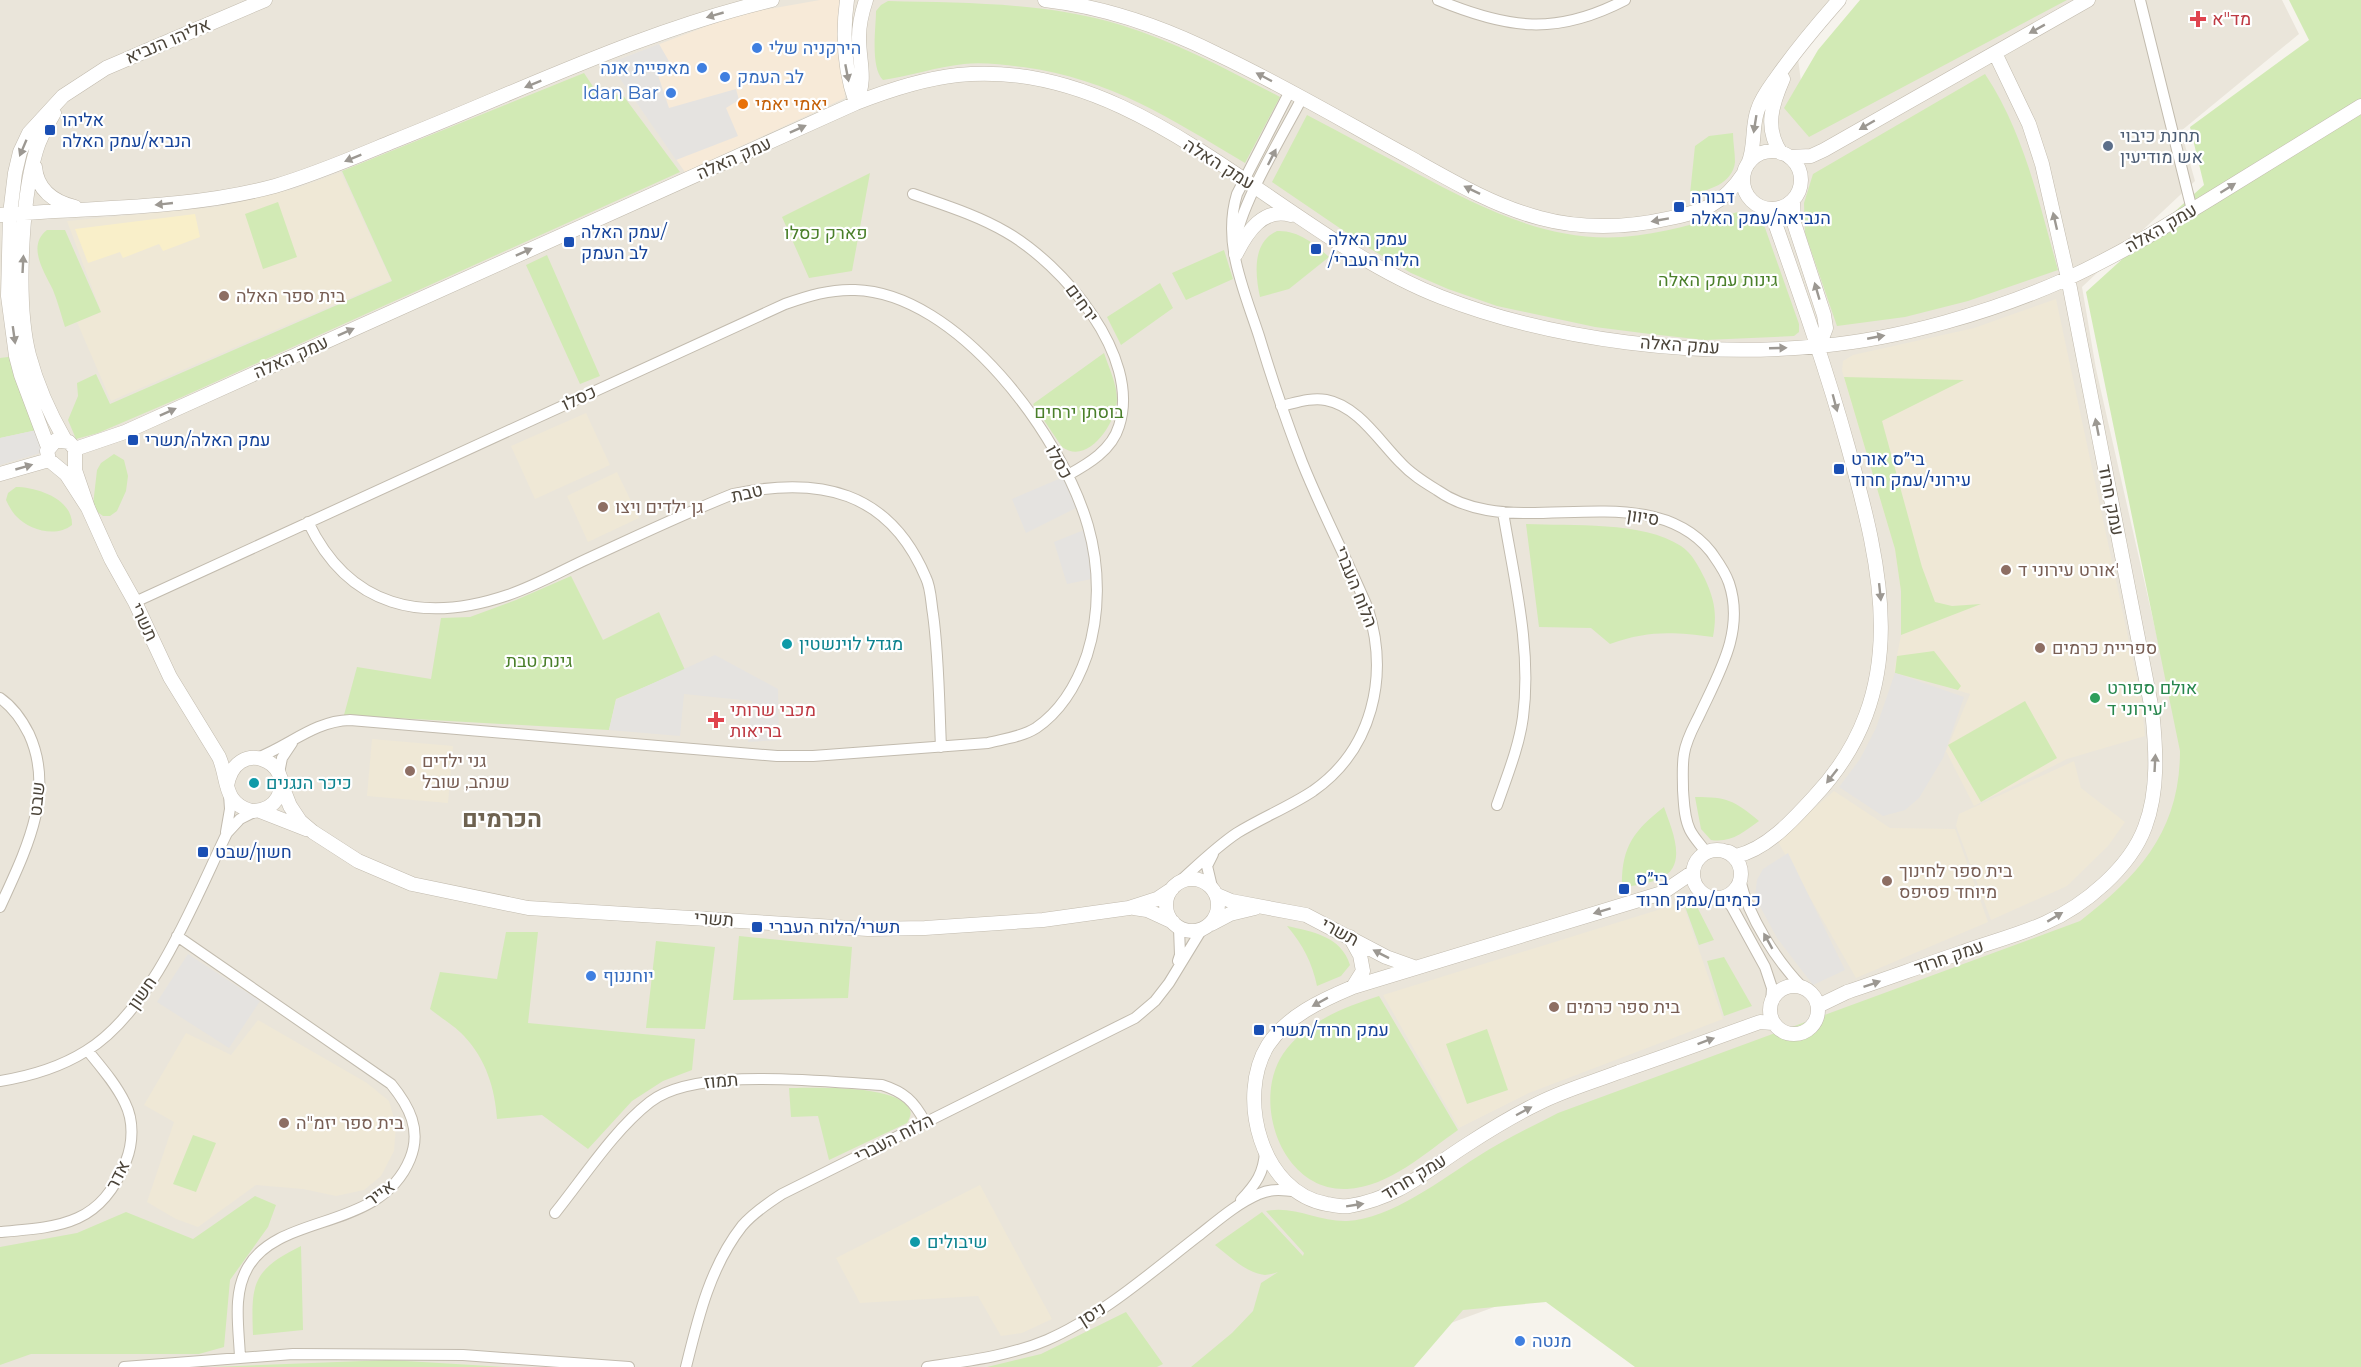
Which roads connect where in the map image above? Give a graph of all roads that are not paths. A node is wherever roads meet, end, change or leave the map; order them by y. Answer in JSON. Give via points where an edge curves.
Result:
{"nodes":[{"id":1,"x":265,"y":0,"type":"edge"},
{"id":2,"x":772,"y":0,"type":"edge"},
{"id":3,"x":847,"y":0,"type":"edge"},
{"id":4,"x":866,"y":0,"type":"edge"},
{"id":5,"x":1045,"y":0,"type":"edge"},
{"id":6,"x":1438,"y":0,"type":"edge"},
{"id":7,"x":1625,"y":0,"type":"edge"},
{"id":8,"x":1839,"y":0,"type":"edge"},
{"id":9,"x":2088,"y":0,"type":"edge"},
{"id":10,"x":2140,"y":0,"type":"edge"},
{"id":11,"x":1995,"y":53,"type":"junction"},
{"id":12,"x":1793,"y":55,"type":"junction"},
{"id":13,"x":73,"y":88,"type":"junction"},
{"id":14,"x":1296,"y":94,"type":"junction"},
{"id":15,"x":856,"y":103,"type":"junction"},
{"id":16,"x":2361,"y":106,"type":"edge"},
{"id":17,"x":1785,"y":155,"type":"junction"},
{"id":18,"x":34,"y":160,"type":"junction"},
{"id":19,"x":1746,"y":168,"type":"junction"},
{"id":20,"x":1250,"y":183,"type":"junction"},
{"id":21,"x":913,"y":194,"type":"dead end"},
{"id":22,"x":1793,"y":200,"type":"junction"},
{"id":23,"x":1762,"y":208,"type":"junction"},
{"id":24,"x":86,"y":209,"type":"junction"},
{"id":25,"x":2192,"y":210,"type":"junction"},
{"id":26,"x":4,"y":213,"type":"edge"},
{"id":27,"x":26,"y":213,"type":"junction"},
{"id":28,"x":1299,"y":217,"type":"junction"},
{"id":29,"x":1236,"y":254,"type":"junction"},
{"id":30,"x":1238,"y":270,"type":"junction"},
{"id":31,"x":2068,"y":278,"type":"junction"},
{"id":32,"x":1819,"y":346,"type":"junction"},
{"id":33,"x":1281,"y":406,"type":"junction"},
{"id":34,"x":72,"y":449,"type":"junction"},
{"id":35,"x":51,"y":458,"type":"junction"},
{"id":36,"x":0,"y":474,"type":"edge"},
{"id":37,"x":1068,"y":475,"type":"junction"},
{"id":38,"x":88,"y":508,"type":"junction"},
{"id":39,"x":1503,"y":512,"type":"junction"},
{"id":40,"x":308,"y":522,"type":"junction"},
{"id":41,"x":135,"y":602,"type":"junction"},
{"id":42,"x":0,"y":698,"type":"edge"},
{"id":43,"x":306,"y":731,"type":"junction"},
{"id":44,"x":205,"y":734,"type":"junction"},
{"id":45,"x":941,"y":747,"type":"junction"},
{"id":46,"x":253,"y":758,"type":"junction"},
{"id":47,"x":280,"y":778,"type":"junction"},
{"id":48,"x":227,"y":788,"type":"junction"},
{"id":49,"x":1497,"y":805,"type":"dead end"},
{"id":50,"x":258,"y":811,"type":"junction"},
{"id":51,"x":313,"y":832,"type":"junction"},
{"id":52,"x":223,"y":841,"type":"junction"},
{"id":53,"x":1218,"y":847,"type":"junction"},
{"id":54,"x":1706,"y":852,"type":"junction"},
{"id":55,"x":1729,"y":852,"type":"junction"},
{"id":56,"x":1693,"y":872,"type":"junction"},
{"id":57,"x":1740,"y":880,"type":"junction"},
{"id":58,"x":1175,"y":886,"type":"junction"},
{"id":59,"x":1214,"y":891,"type":"junction"},
{"id":60,"x":1718,"y":898,"type":"junction"},
{"id":61,"x":0,"y":907,"type":"edge"},
{"id":62,"x":1263,"y":907,"type":"junction"},
{"id":63,"x":1129,"y":908,"type":"junction"},
{"id":64,"x":1176,"y":925,"type":"junction"},
{"id":65,"x":1205,"y":927,"type":"junction"},
{"id":66,"x":177,"y":936,"type":"junction"},
{"id":67,"x":1350,"y":938,"type":"junction"},
{"id":68,"x":1414,"y":967,"type":"junction"},
{"id":69,"x":1174,"y":973,"type":"junction"},
{"id":70,"x":1353,"y":987,"type":"junction"},
{"id":71,"x":1803,"y":988,"type":"junction"},
{"id":72,"x":1771,"y":1004,"type":"junction"},
{"id":73,"x":1818,"y":1006,"type":"junction"},
{"id":74,"x":1773,"y":1023,"type":"junction"},
{"id":75,"x":88,"y":1050,"type":"junction"},
{"id":76,"x":0,"y":1081,"type":"edge"},
{"id":77,"x":925,"y":1122,"type":"junction"},
{"id":78,"x":1265,"y":1150,"type":"junction"},
{"id":79,"x":1299,"y":1192,"type":"junction"},
{"id":80,"x":1233,"y":1209,"type":"junction"},
{"id":81,"x":555,"y":1213,"type":"dead end"},
{"id":82,"x":0,"y":1232,"type":"edge"},
{"id":83,"x":240,"y":1358,"type":"junction"},
{"id":84,"x":124,"y":1367,"type":"edge"},
{"id":85,"x":629,"y":1367,"type":"edge"},
{"id":86,"x":686,"y":1367,"type":"edge"},
{"id":87,"x":927,"y":1367,"type":"edge"}],
"edges":[{"from":1,"to":13,"type":"street","name":"אליהו הנביא","via":[[115,64]]},
{"from":2,"to":24,"type":"street","one_way":true,"via":[[701,19],[633,44],[273,186],[204,199]]},
{"from":3,"to":15,"type":"street","one_way":true,"via":[[845,57]]},
{"from":4,"to":15,"type":"street","via":[[859,38],[863,77]]},
{"from":14,"to":5,"type":"street","one_way":true,"via":[[1219,54],[1157,28],[1104,11]]},
{"from":6,"to":7,"type":"street","via":[[1480,16],[1530,25],[1577,21]]},
{"from":8,"to":12,"type":"street"},
{"from":9,"to":11,"type":"street","one_way":true},
{"from":10,"to":25,"type":"street"},
{"from":11,"to":17,"type":"street","one_way":true,"via":[[1824,150],[1811,156]]},
{"from":31,"to":11,"type":"street","name":"עמק חרוד","one_way":true,"via":[[2037,147]]},
{"from":12,"to":17,"type":"street","via":[[1773,102],[1770,129]]},
{"from":12,"to":19,"type":"street","one_way":true,"via":[[1764,95],[1754,129],[1753,153]]},
{"from":13,"to":18,"type":"street","name":"אליהו הנביא","via":[[53,113]]},
{"from":13,"to":26,"type":"street","name":"אליהו הנביא","one_way":true,"via":[[29,133]]},
{"from":19,"to":14,"type":"street","one_way":true,"via":[[1723,200],[1689,214],[1638,224],[1567,224],[1515,211],[1473,191]]},
{"from":14,"to":20,"type":"street","name":"הלוח העברי"},
{"from":15,"to":20,"type":"street","name":"עמק האלה","via":[[937,77],[988,74],[1044,80],[1128,110]]},
{"from":34,"to":15,"type":"street","name":"עמק האלה","one_way":true,"via":[[135,427]]},
{"from":25,"to":16,"type":"street","name":"עמק האלה","one_way":true},
{"from":17,"to":19,"type":"street","via":[[1763,153]]},
{"from":17,"to":22,"type":"street","via":[[1796,164],[1801,183]]},
{"from":18,"to":24,"type":"street","via":[[43,190],[60,202]]},
{"from":18,"to":27,"type":"street","name":"אליהו הנביא"},
{"from":19,"to":23,"type":"street","via":[[1745,190]]},
{"from":20,"to":28,"type":"street","name":"עמק האלה"},
{"from":20,"to":29,"type":"street","name":"הלוח העברי","via":[[1236,238]]},
{"from":20,"to":30,"type":"street","name":"הלוח העברי","via":[[1233,208],[1231,242]]},
{"from":21,"to":37,"type":"street","name":"ירחים","via":[[1007,232],[1052,266],[1088,306],[1113,354],[1123,407],[1119,426],[1100,454]]},
{"from":22,"to":23,"type":"street","via":[[1779,208]]},
{"from":32,"to":22,"type":"street","one_way":true,"via":[[1826,328],[1824,315],[1794,223]]},
{"from":23,"to":32,"type":"street","via":[[1775,223]]},
{"from":24,"to":27,"type":"street"},
{"from":25,"to":31,"type":"street","name":"עמק האלה","via":[[2142,241]]},
{"from":26,"to":27,"type":"street"},
{"from":26,"to":35,"type":"street","name":"תשרי","one_way":true,"via":[[16,356]]},
{"from":34,"to":27,"type":"street","name":"תשרי","one_way":true,"via":[[44,397],[26,340],[22,296]]},
{"from":28,"to":29,"type":"street","via":[[1284,213],[1268,215],[1249,231]]},
{"from":28,"to":32,"type":"street","name":"עמק האלה","one_way":true,"via":[[1401,279],[1447,299],[1557,330],[1651,344],[1738,349]]},
{"from":29,"to":30,"type":"street","name":"הלוח העברי"},
{"from":30,"to":33,"type":"street","name":"הלוח העברי"},
{"from":32,"to":31,"type":"street","name":"עמק האלה","one_way":true,"via":[[1960,317]]},
{"from":73,"to":31,"type":"street","name":"עמק חרוד","one_way":true,"via":[[1847,992],[2046,923],[2084,900],[2111,877],[2128,858],[2145,827],[2156,756],[2152,710]]},
{"from":32,"to":55,"type":"street","one_way":true,"via":[[1872,538],[1881,594],[1881,652],[1867,711],[1838,768],[1796,817],[1763,844],[1746,854],[1736,856]]},
{"from":33,"to":39,"type":"street","name":"סיוון","via":[[1323,399],[1338,403],[1419,479],[1459,502]]},
{"from":33,"to":53,"type":"street","name":"הלוח העברי","via":[[1368,609],[1378,662],[1376,690],[1359,741],[1328,779]]},
{"from":34,"to":35,"type":"street","via":[[65,467]]},
{"from":34,"to":35,"type":"street","via":[[56,440]]},
{"from":34,"to":38,"type":"street","name":"תשרי"},
{"from":36,"to":35,"type":"street","one_way":true},
{"from":35,"to":38,"type":"street","name":"תשרי"},
{"from":37,"to":40,"type":"street","name":"כסלו","via":[[1001,376],[951,328],[892,297],[857,290],[831,291],[785,304]]},
{"from":37,"to":45,"type":"street","name":"כסלו","via":[[1089,528],[1098,596],[1094,634],[1081,674],[1052,715],[1034,729],[988,743]]},
{"from":38,"to":41,"type":"street","name":"תשרי"},
{"from":39,"to":49,"type":"street","via":[[1522,628],[1526,688],[1518,745]]},
{"from":39,"to":54,"type":"street","name":"סיוון","via":[[1648,514],[1688,530],[1720,563],[1735,604],[1735,626],[1730,648],[1684,754],[1684,808],[1690,830]]},
{"from":40,"to":41,"type":"street","name":"כסלו"},
{"from":40,"to":45,"type":"street","name":"טבת","via":[[328,555],[359,586],[400,605],[424,610],[455,608],[509,594],[733,494],[794,487],[850,496],[888,519],[926,577],[935,629]]},
{"from":41,"to":44,"type":"street","name":"תשרי","via":[[171,677]]},
{"from":42,"to":61,"type":"street","name":"שבט","via":[[26,727],[37,752],[41,789],[34,825]]},
{"from":43,"to":45,"type":"street","name":"כסלו","via":[[340,720],[364,720],[777,756]]},
{"from":43,"to":46,"type":"street","name":"כסלו"},
{"from":43,"to":47,"type":"street","name":"כסלו","via":[[282,758]]},
{"from":44,"to":46,"type":"street","name":"תשרי","via":[[232,755]]},
{"from":44,"to":48,"type":"street","name":"תשרי","via":[[225,770]]},
{"from":46,"to":47,"type":"street","via":[[274,765]]},
{"from":46,"to":48,"type":"street","via":[[241,760],[234,767]]},
{"from":47,"to":50,"type":"street","via":[[276,801]]},
{"from":47,"to":51,"type":"street","name":"תשרי","via":[[290,806]]},
{"from":48,"to":50,"type":"street","via":[[234,803]]},
{"from":48,"to":52,"type":"street","name":"חשון","via":[[230,814]]},
{"from":50,"to":51,"type":"street","name":"תשרי"},
{"from":50,"to":52,"type":"street","name":"חשון","via":[[233,825]]},
{"from":51,"to":63,"type":"street","name":"תשרי","via":[[358,861],[412,884],[528,908],[879,929],[1043,920]]},
{"from":52,"to":66,"type":"street","name":"חשון"},
{"from":53,"to":58,"type":"street","name":"הלוח העברי"},
{"from":53,"to":59,"type":"street","via":[[1207,866]]},
{"from":54,"to":55,"type":"street"},
{"from":54,"to":56,"type":"street"},
{"from":55,"to":57,"type":"street","via":[[1740,865]]},
{"from":56,"to":60,"type":"street","via":[[1696,886]]},
{"from":56,"to":68,"type":"street","name":"עמק חרוד","one_way":true,"via":[[1662,893]]},
{"from":57,"to":60,"type":"street","via":[[1733,892]]},
{"from":71,"to":57,"type":"street","one_way":true,"via":[[1778,959],[1746,900]]},
{"from":58,"to":59,"type":"street","via":[[1196,879]]},
{"from":58,"to":63,"type":"street","name":"תשרי","via":[[1157,899]]},
{"from":58,"to":64,"type":"street","via":[[1167,905]]},
{"from":59,"to":62,"type":"street","name":"תשרי","via":[[1231,901]]},
{"from":59,"to":65,"type":"street","via":[[1218,909]]},
{"from":60,"to":72,"type":"street","via":[[1732,907],[1765,967],[1772,988]]},
{"from":62,"to":65,"type":"street","name":"תשרי","via":[[1230,914]]},
{"from":62,"to":67,"type":"street","name":"תשרי","via":[[1306,915]]},
{"from":63,"to":64,"type":"street","name":"תשרי","via":[[1147,910]]},
{"from":64,"to":65,"type":"street","via":[[1193,931]]},
{"from":64,"to":69,"type":"street","name":"הלוח העברי","via":[[1180,955]]},
{"from":65,"to":69,"type":"street","name":"הלוח העברי"},
{"from":66,"to":75,"type":"street","name":"חשון","via":[[128,1014]]},
{"from":66,"to":83,"type":"street","name":"אייר","via":[[391,1083],[412,1117],[415,1135],[409,1163],[394,1187],[378,1200],[285,1237],[263,1249],[248,1266],[238,1305]]},
{"from":68,"to":67,"type":"street","name":"תשרי","one_way":true},
{"from":67,"to":70,"type":"street","via":[[1360,955],[1363,971]]},
{"from":68,"to":70,"type":"street","name":"עמק חרוד"},
{"from":69,"to":77,"type":"street","name":"הלוח העברי","via":[[1155,1001],[1135,1018]]},
{"from":70,"to":78,"type":"street","name":"עמק חרוד","one_way":true,"via":[[1299,1015],[1269,1044],[1259,1063],[1252,1100]]},
{"from":71,"to":72,"type":"street","via":[[1786,987],[1774,996]]},
{"from":71,"to":73,"type":"street"},
{"from":72,"to":74,"type":"street"},
{"from":73,"to":74,"type":"street","via":[[1818,1017],[1803,1033],[1786,1034]]},
{"from":79,"to":74,"type":"street","name":"עמק חרוד","one_way":true,"via":[[1320,1203],[1345,1207],[1387,1197],[1540,1102],[1760,1022]]},
{"from":75,"to":76,"type":"street","name":"חשון","via":[[34,1075]]},
{"from":75,"to":82,"type":"street","name":"אדר","via":[[126,1105],[132,1129],[130,1152],[121,1175],[107,1198],[88,1214],[62,1225]]},
{"from":77,"to":81,"type":"street","name":"תמוז","via":[[909,1097],[882,1085],[738,1079],[694,1084],[671,1090],[633,1117]]},
{"from":77,"to":86,"type":"street","name":"הלוח העברי","via":[[782,1194],[742,1225],[709,1284]]},
{"from":78,"to":79,"type":"street","name":"עמק חרוד","via":[[1274,1168]]},
{"from":78,"to":80,"type":"street","name":"ניסן","via":[[1261,1176]]},
{"from":79,"to":80,"type":"street","name":"ניסן","via":[[1269,1191]]},
{"from":80,"to":87,"type":"street","name":"ניסן","via":[[1139,1282],[1048,1340],[1001,1355]]},
{"from":83,"to":84,"type":"street"},
{"from":83,"to":85,"type":"street","via":[[293,1354],[463,1355]]}]}
